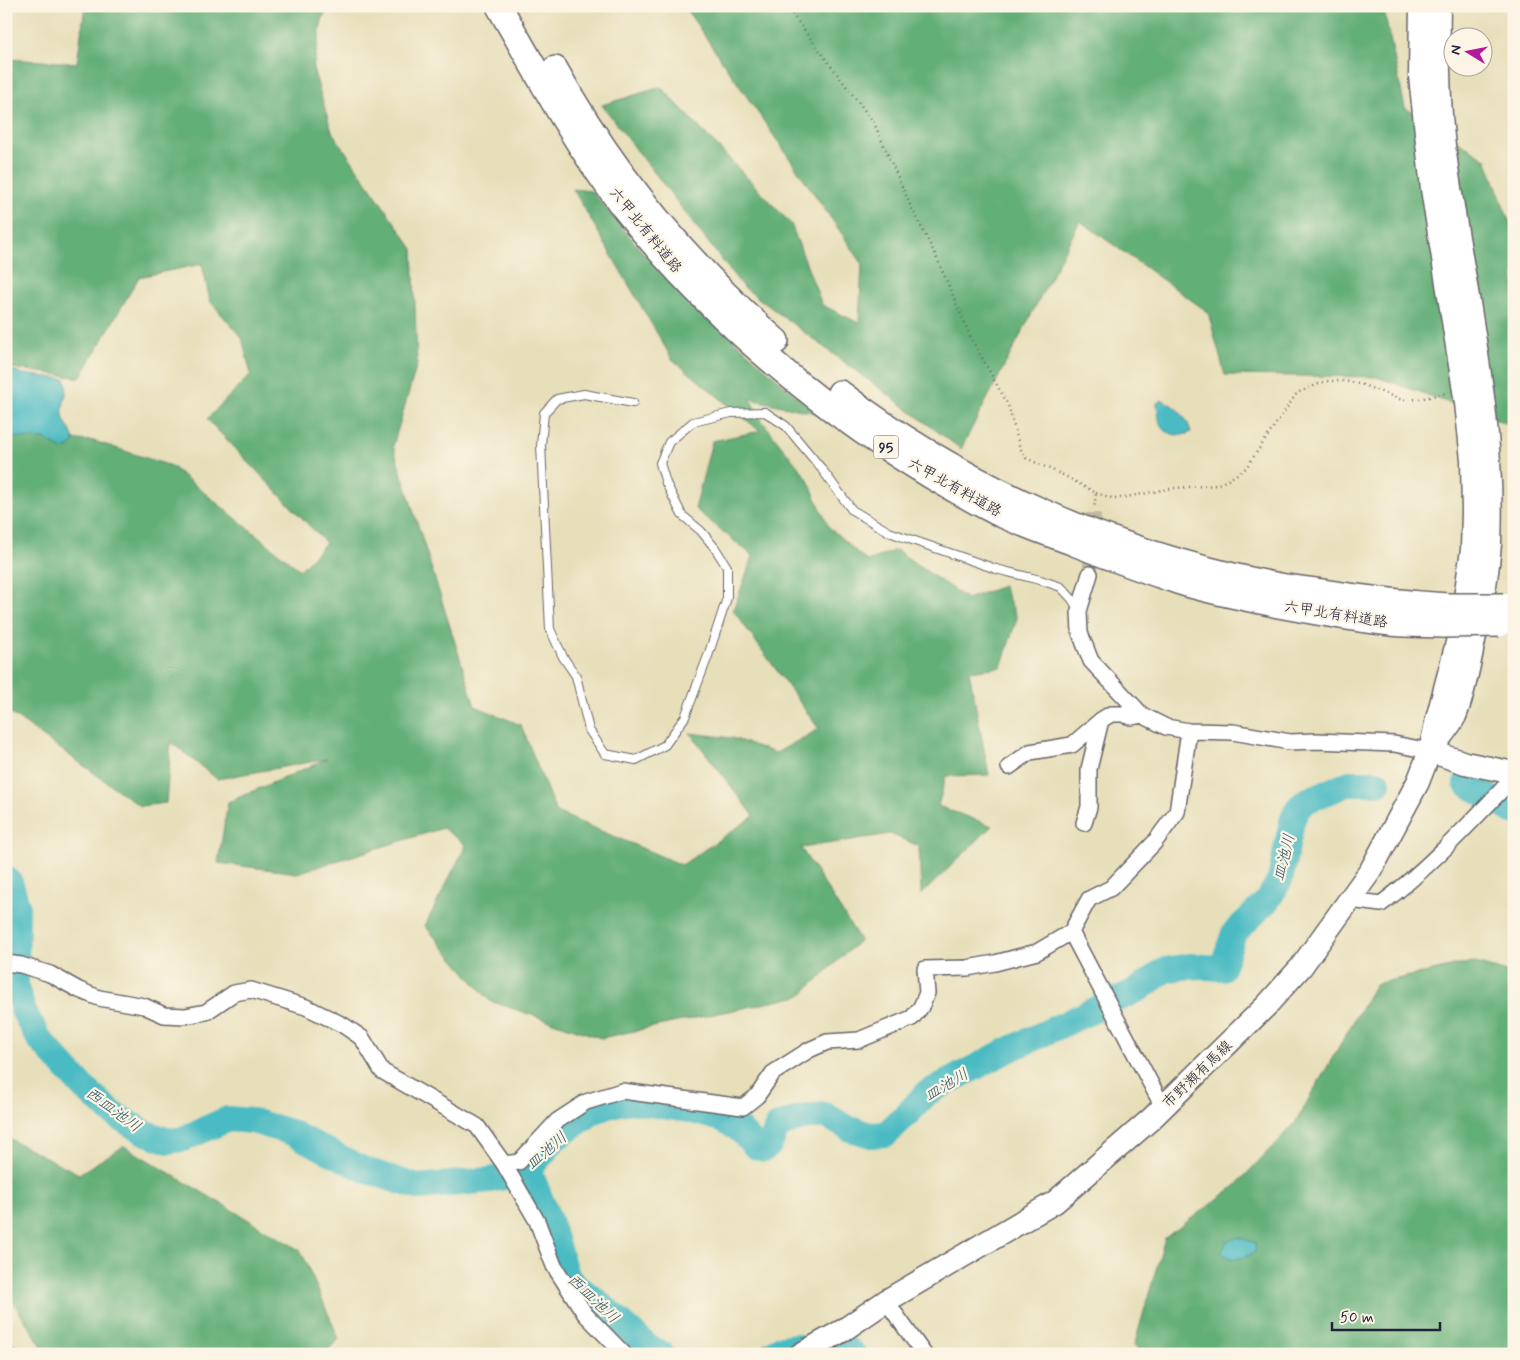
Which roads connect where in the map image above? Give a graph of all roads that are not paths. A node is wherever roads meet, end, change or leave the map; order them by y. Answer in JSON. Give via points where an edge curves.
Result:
{"nodes":[{"id":1,"x":499,"y":6,"type":"edge"},
{"id":2,"x":519,"y":6,"type":"edge"},
{"id":3,"x":1421,"y":6,"type":"edge"},
{"id":4,"x":1439,"y":6,"type":"edge"},
{"id":5,"x":633,"y":403,"type":"dead end"},
{"id":6,"x":1090,"y":574,"type":"tunnel mouth"},
{"id":7,"x":1078,"y":611,"type":"junction"},
{"id":8,"x":1446,"y":615,"type":"junction"},
{"id":9,"x":1508,"y":615,"type":"edge"},
{"id":10,"x":1142,"y":715,"type":"junction"},
{"id":11,"x":1101,"y":720,"type":"junction"},
{"id":12,"x":1190,"y":731,"type":"junction"},
{"id":13,"x":1430,"y":751,"type":"junction"},
{"id":14,"x":1009,"y":767,"type":"dead end"},
{"id":15,"x":1514,"y":773,"type":"edge"},
{"id":16,"x":1514,"y":777,"type":"edge"},
{"id":17,"x":1084,"y":823,"type":"dead end"},
{"id":18,"x":1350,"y":900,"type":"junction"},
{"id":19,"x":1071,"y":932,"type":"junction"},
{"id":20,"x":14,"y":964,"type":"edge"},
{"id":21,"x":1163,"y":1107,"type":"junction"},
{"id":22,"x":505,"y":1166,"type":"junction"},
{"id":23,"x":886,"y":1301,"type":"junction"},
{"id":24,"x":624,"y":1354,"type":"edge"},
{"id":25,"x":801,"y":1354,"type":"edge"},
{"id":26,"x":924,"y":1354,"type":"edge"}],
"edges":[{"from":1,"to":8,"type":"main road","name":"六甲北有料道路","number":"95","via":[[559,113],[621,203],[712,308],[800,385],[920,469],[998,513],[1181,582],[1246,598],[1391,623]]},
{"from":2,"to":8,"type":"main road","name":"六甲北有料道路","number":"95","via":[[567,92],[612,161],[648,208],[705,274],[759,326],[864,412],[951,467],[1045,514],[1143,550],[1265,584],[1395,602]]},
{"from":3,"to":13,"type":"street","via":[[1420,76],[1432,189],[1464,389],[1472,460],[1473,513],[1472,550],[1460,631]]},
{"from":4,"to":13,"type":"street","via":[[1438,74],[1445,151],[1477,357],[1489,460],[1490,543],[1486,585],[1455,717]]},
{"from":5,"to":7,"type":"lane","via":[[584,394],[557,399],[544,413],[541,445],[550,629],[576,676],[589,730],[605,754],[636,760],[665,745],[685,717],[727,598],[727,567],[711,542],[682,515],[660,463],[669,442],[693,422],[731,413],[765,412],[786,426],[852,510],[889,532],[996,569],[1061,587]]},
{"from":6,"to":7,"type":"street"},
{"from":7,"to":10,"type":"street","via":[[1080,633],[1091,660]]},
{"from":8,"to":9,"type":"main road","name":"六甲北有料道路","number":"95","bridge":true},
{"from":10,"to":11,"type":"street","via":[[1111,714]]},
{"from":10,"to":12,"type":"street","via":[[1166,727]]},
{"from":11,"to":14,"type":"street","via":[[1072,745],[1030,752]]},
{"from":11,"to":17,"type":"street","via":[[1089,769],[1089,807]]},
{"from":12,"to":13,"type":"street","via":[[1233,732],[1290,742],[1394,744]]},
{"from":12,"to":19,"type":"street","via":[[1177,812],[1154,843],[1111,888],[1089,899]]},
{"from":13,"to":15,"type":"street"},
{"from":13,"to":18,"type":"street","name":"市野瀬有馬線","via":[[1418,782],[1371,870]]},
{"from":16,"to":18,"type":"street","via":[[1446,849],[1381,904]]},
{"from":18,"to":21,"type":"street","name":"市野瀬有馬線","via":[[1301,967],[1266,1006]]},
{"from":19,"to":21,"type":"street"},
{"from":19,"to":22,"type":"street","via":[[1038,952],[995,963],[967,968],[925,969],[927,993],[912,1018],[859,1040],[827,1042],[810,1050],[773,1073],[757,1096],[743,1106],[622,1091],[586,1102],[557,1121],[519,1162]]},
{"from":20,"to":22,"type":"street","via":[[50,974],[99,998],[144,1006],[164,1015],[206,1012],[234,993],[251,990],[306,1007],[362,1038],[382,1071],[477,1126]]},
{"from":21,"to":23,"type":"street","name":"市野瀬有馬線","via":[[1056,1202]]},
{"from":22,"to":24,"type":"street","via":[[537,1221],[559,1274],[585,1314]]},
{"from":23,"to":25,"type":"street","name":"市野瀬有馬線"},
{"from":23,"to":26,"type":"street"}]}
